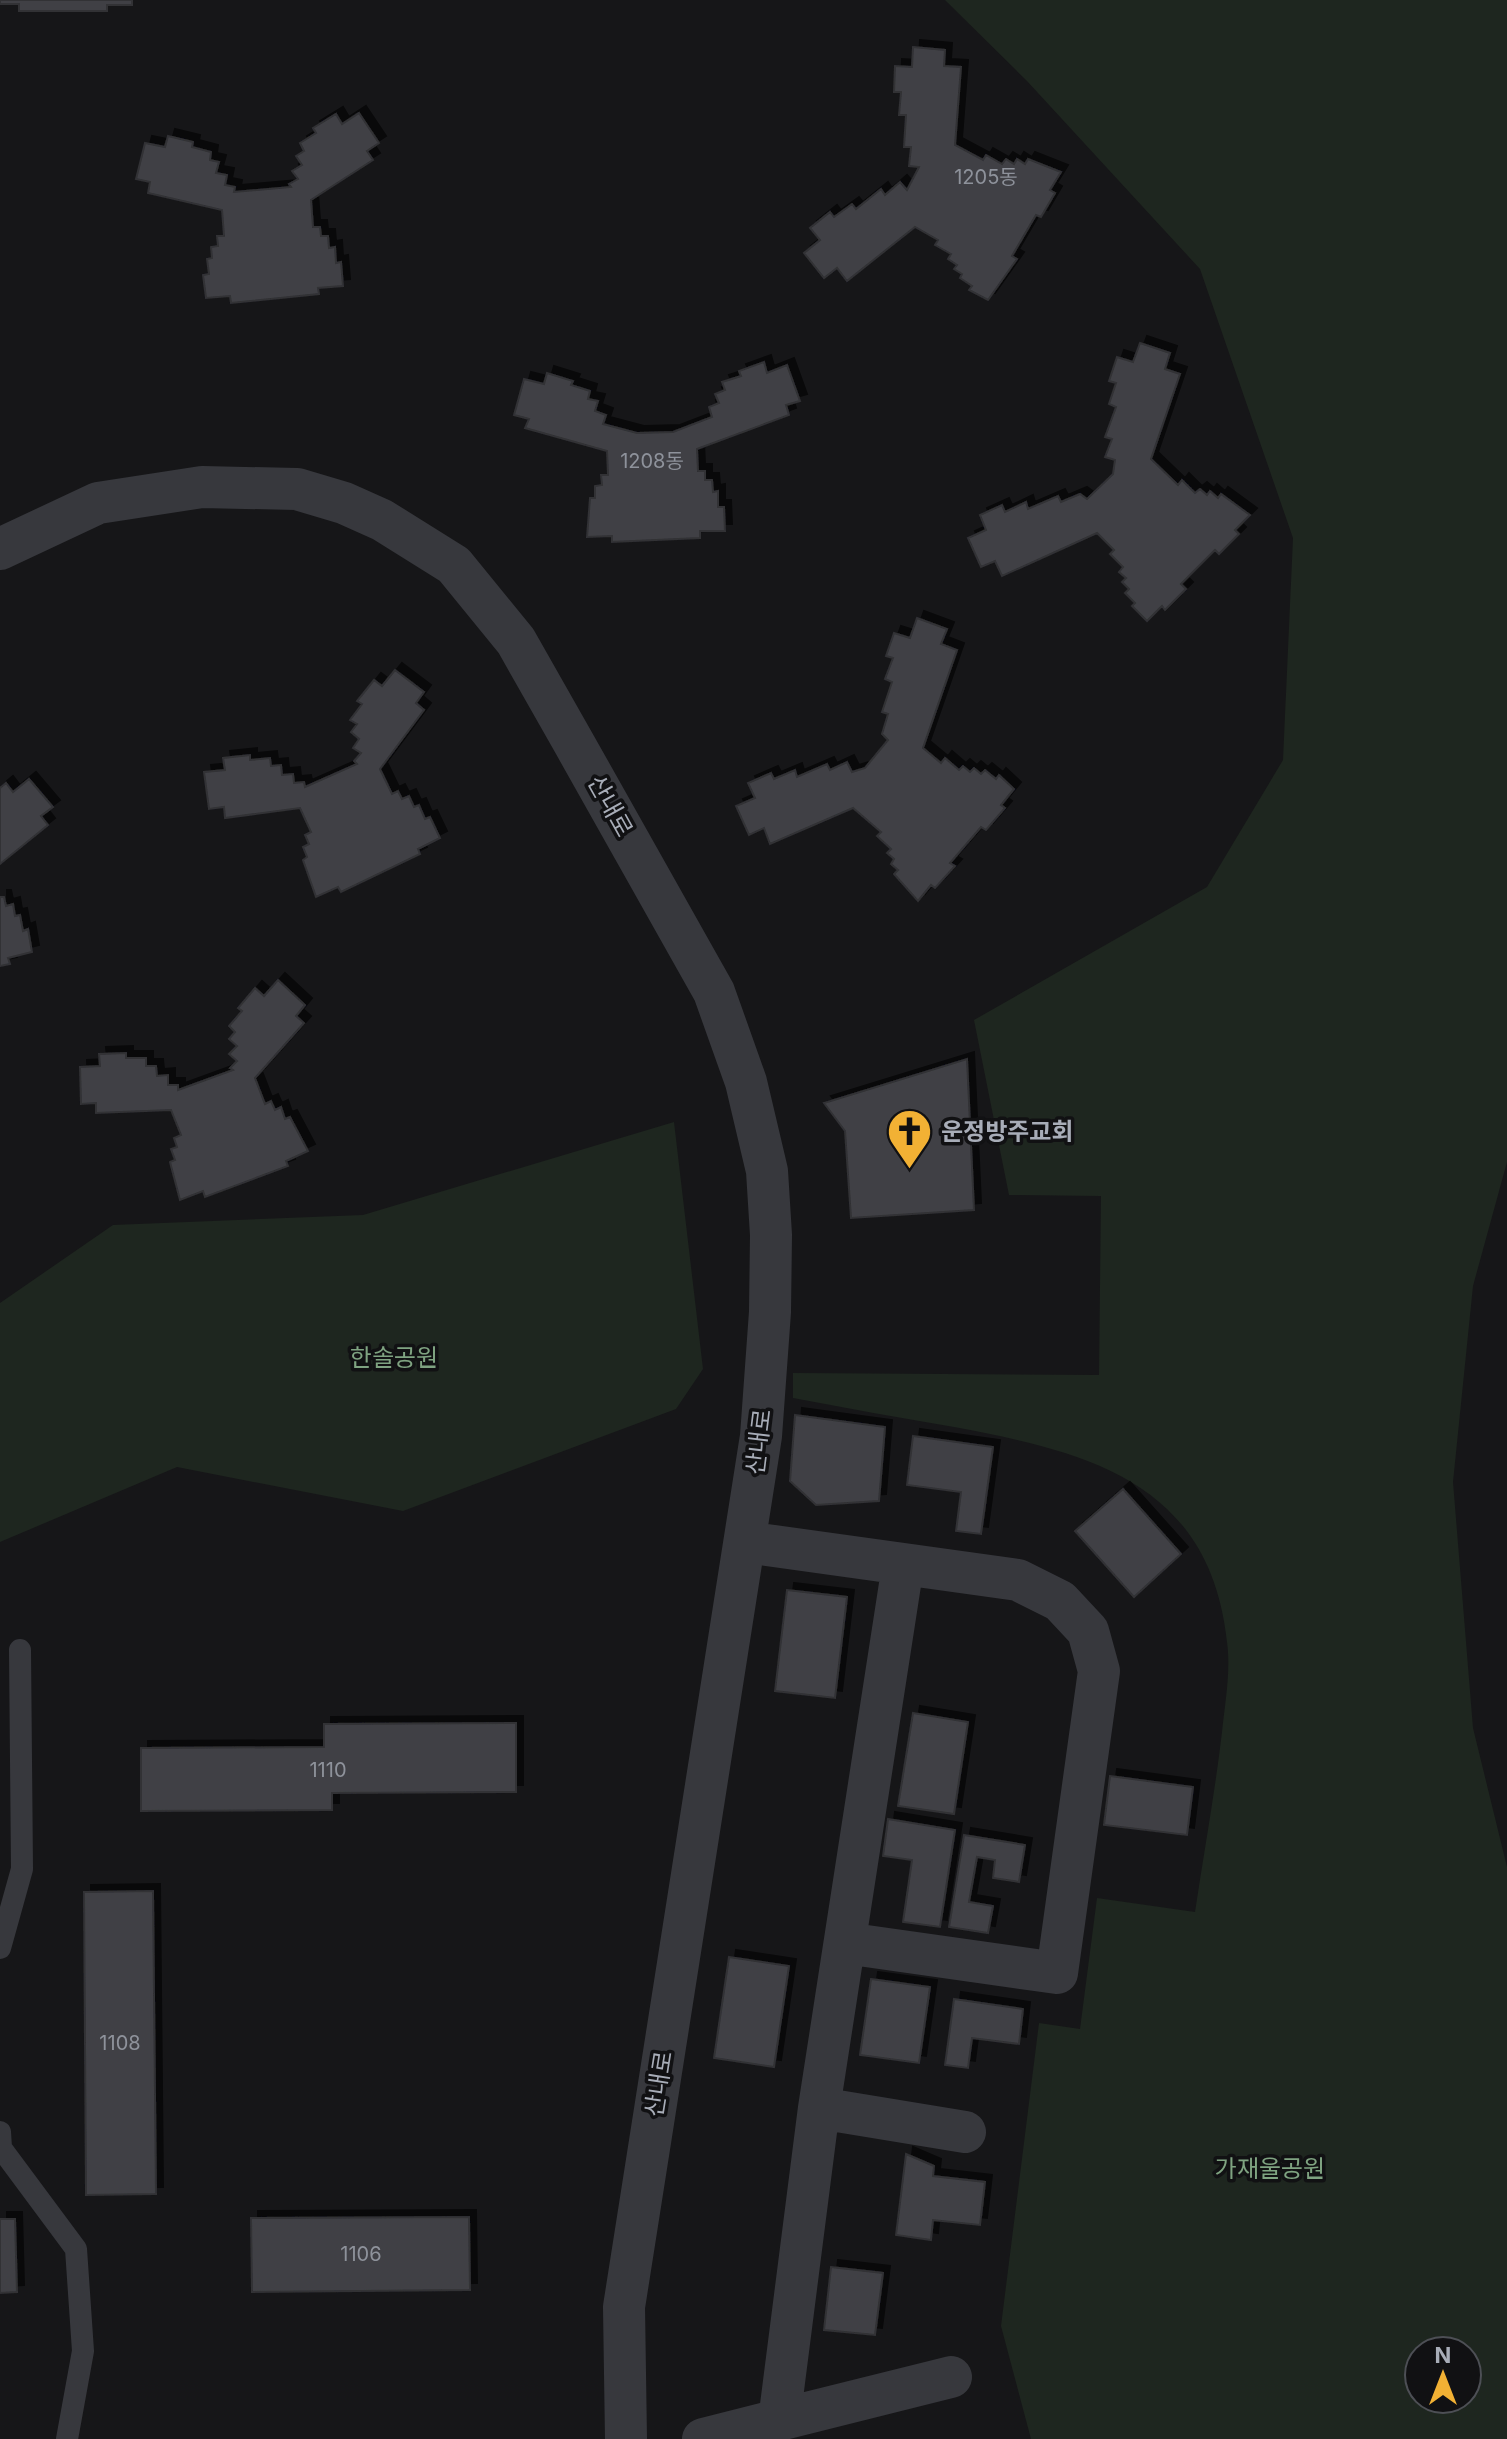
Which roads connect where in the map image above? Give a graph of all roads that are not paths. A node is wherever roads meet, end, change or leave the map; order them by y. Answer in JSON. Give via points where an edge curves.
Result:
{"nodes":[{"id":1,"x":0,"y":549,"type":"edge"},
{"id":2,"x":745,"y":1542,"type":"junction"},
{"id":3,"x":903,"y":1565,"type":"junction"},
{"id":4,"x":20,"y":1650,"type":"dead end"},
{"id":5,"x":845,"y":1943,"type":"junction"},
{"id":6,"x":0,"y":1948,"type":"edge"},
{"id":7,"x":819,"y":2108,"type":"junction"},
{"id":8,"x":0,"y":2132,"type":"edge"},
{"id":9,"x":965,"y":2132,"type":"dead end"},
{"id":10,"x":951,"y":2377,"type":"dead end"},
{"id":11,"x":779,"y":2421,"type":"junction"},
{"id":12,"x":67,"y":2439,"type":"edge"},
{"id":13,"x":626,"y":2439,"type":"edge"},
{"id":14,"x":703,"y":2439,"type":"edge"}],
"edges":[{"from":1,"to":2,"type":"street","name":"산내로","via":[[98,503],[202,487],[297,489],[382,520],[454,565],[516,641],[714,992],[746,1082],[767,1171],[771,1235],[761,1436]]},
{"from":2,"to":3,"type":"street"},
{"from":2,"to":13,"type":"street","name":"산내로","via":[[624,2307]]},
{"from":3,"to":5,"type":"street"},
{"from":3,"to":5,"type":"street","via":[[1018,1580],[1060,1601],[1088,1631],[1099,1671],[1057,1973]]},
{"from":4,"to":6,"type":"lane","via":[[22,1869]]},
{"from":5,"to":7,"type":"street"},
{"from":7,"to":9,"type":"street"},
{"from":7,"to":11,"type":"street"},
{"from":8,"to":12,"type":"lane","via":[[1,2148],[76,2249],[83,2351]]},
{"from":10,"to":11,"type":"street"},
{"from":11,"to":14,"type":"street"}]}
